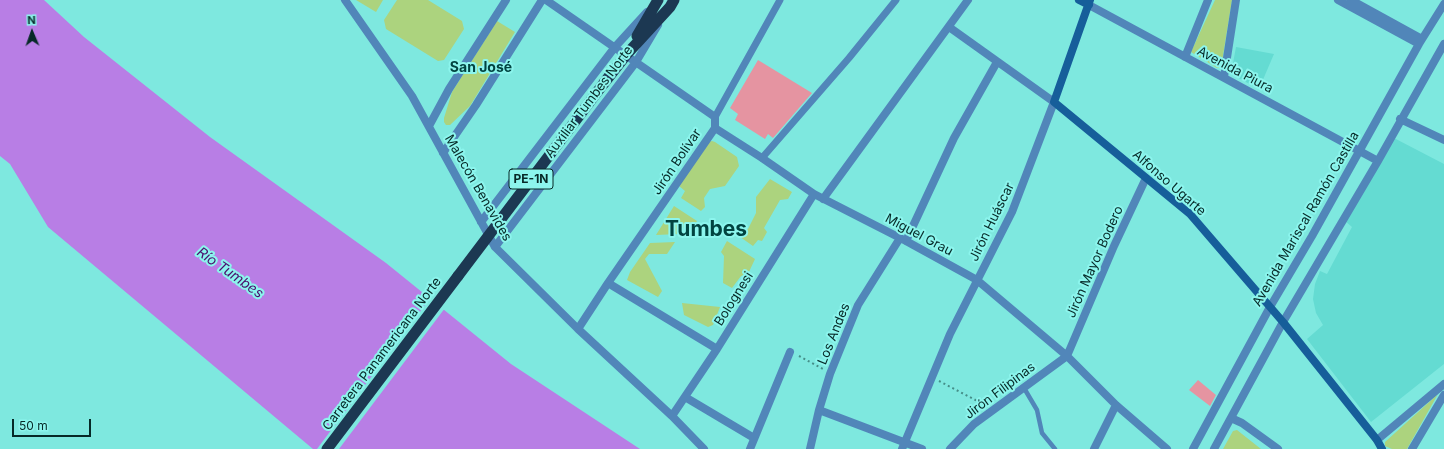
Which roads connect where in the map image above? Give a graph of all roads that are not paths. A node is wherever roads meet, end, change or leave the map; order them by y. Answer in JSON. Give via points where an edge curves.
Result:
{"nodes":[{"id":1,"x":344,"y":0,"type":"edge"},
{"id":2,"x":506,"y":0,"type":"edge"},
{"id":3,"x":542,"y":0,"type":"edge"},
{"id":4,"x":546,"y":0,"type":"edge"},
{"id":5,"x":658,"y":0,"type":"edge"},
{"id":6,"x":780,"y":0,"type":"edge"},
{"id":7,"x":896,"y":0,"type":"edge"},
{"id":8,"x":968,"y":0,"type":"edge"},
{"id":9,"x":1079,"y":0,"type":"edge"},
{"id":10,"x":1208,"y":0,"type":"edge"},
{"id":11,"x":1236,"y":0,"type":"edge"},
{"id":12,"x":1338,"y":0,"type":"edge"},
{"id":13,"x":1351,"y":0,"type":"edge"},
{"id":14,"x":1089,"y":2,"type":"edge"},
{"id":15,"x":672,"y":4,"type":"edge"},
{"id":16,"x":1444,"y":4,"type":"edge"},
{"id":17,"x":949,"y":27,"type":"junction"},
{"id":18,"x":1421,"y":42,"type":"junction"},
{"id":19,"x":1444,"y":44,"type":"edge"},
{"id":20,"x":615,"y":47,"type":"junction"},
{"id":21,"x":626,"y":55,"type":"junction"},
{"id":22,"x":1185,"y":57,"type":"junction"},
{"id":23,"x":636,"y":62,"type":"junction"},
{"id":24,"x":997,"y":62,"type":"junction"},
{"id":25,"x":1224,"y":77,"type":"junction"},
{"id":26,"x":1054,"y":102,"type":"junction"},
{"id":27,"x":715,"y":117,"type":"junction"},
{"id":28,"x":1400,"y":120,"type":"junction"},
{"id":29,"x":429,"y":126,"type":"junction"},
{"id":30,"x":715,"y":128,"type":"junction"},
{"id":31,"x":1444,"y":140,"type":"edge"},
{"id":32,"x":1359,"y":151,"type":"junction"},
{"id":33,"x":443,"y":153,"type":"junction"},
{"id":34,"x":762,"y":158,"type":"junction"},
{"id":35,"x":1378,"y":161,"type":"junction"},
{"id":36,"x":1146,"y":178,"type":"junction"},
{"id":37,"x":814,"y":194,"type":"junction"},
{"id":38,"x":823,"y":199,"type":"junction"},
{"id":39,"x":481,"y":222,"type":"junction"},
{"id":40,"x":903,"y":239,"type":"junction"},
{"id":41,"x":496,"y":247,"type":"junction"},
{"id":42,"x":977,"y":280,"type":"junction"},
{"id":43,"x":608,"y":283,"type":"junction"},
{"id":44,"x":1270,"y":306,"type":"junction"},
{"id":45,"x":1283,"y":322,"type":"junction"},
{"id":46,"x":578,"y":329,"type":"junction"},
{"id":47,"x":717,"y":349,"type":"junction"},
{"id":48,"x":790,"y":352,"type":"road end"},
{"id":49,"x":1067,"y":356,"type":"junction"},
{"id":50,"x":1444,"y":384,"type":"edge"},
{"id":51,"x":1024,"y":388,"type":"junction"},
{"id":52,"x":1444,"y":395,"type":"edge"},
{"id":53,"x":685,"y":397,"type":"junction"},
{"id":54,"x":1116,"y":405,"type":"junction"},
{"id":55,"x":819,"y":410,"type":"junction"},
{"id":56,"x":672,"y":416,"type":"junction"},
{"id":57,"x":1231,"y":418,"type":"junction"},
{"id":58,"x":754,"y":438,"type":"junction"},
{"id":59,"x":1377,"y":440,"type":"junction"},
{"id":60,"x":904,"y":446,"type":"edge"},
{"id":61,"x":328,"y":449,"type":"edge"},
{"id":62,"x":704,"y":449,"type":"edge"},
{"id":63,"x":750,"y":449,"type":"edge"},
{"id":64,"x":810,"y":449,"type":"edge"},
{"id":65,"x":922,"y":449,"type":"edge"},
{"id":66,"x":950,"y":449,"type":"edge"},
{"id":67,"x":1055,"y":449,"type":"edge"},
{"id":68,"x":1094,"y":449,"type":"edge"},
{"id":69,"x":1167,"y":449,"type":"edge"},
{"id":70,"x":1193,"y":449,"type":"edge"},
{"id":71,"x":1214,"y":449,"type":"edge"},
{"id":72,"x":1278,"y":449,"type":"edge"},
{"id":73,"x":1382,"y":449,"type":"edge"},
{"id":74,"x":1412,"y":449,"type":"edge"}],
"edges":[{"from":1,"to":29,"type":"street","name":"Malecón Benavides","via":[[412,96]]},
{"from":2,"to":29,"type":"street"},
{"from":3,"to":33,"type":"street"},
{"from":4,"to":20,"type":"street"},
{"from":5,"to":20,"type":"street","name":"Auxiliar Tumbes Norte"},
{"from":5,"to":21,"type":"highway","number":"PE-1N"},
{"from":6,"to":27,"type":"street","name":"Jirón Bolívar"},
{"from":7,"to":34,"type":"street"},
{"from":8,"to":17,"type":"street"},
{"from":9,"to":14,"type":"main road","name":"Avenida Piura"},
{"from":10,"to":22,"type":"street"},
{"from":11,"to":25,"type":"street"},
{"from":12,"to":18,"type":"street"},
{"from":13,"to":18,"type":"street"},
{"from":14,"to":22,"type":"street","name":"Avenida Piura"},
{"from":14,"to":26,"type":"main road","name":"Jirón Huáscar"},
{"from":15,"to":21,"type":"highway","number":"PE-1N"},
{"from":15,"to":23,"type":"street","name":"Auxiliar Tumbes Norte"},
{"from":16,"to":18,"type":"street","name":"Avenida Mariscal Ramón Castilla"},
{"from":17,"to":24,"type":"street","name":"Alfonso Ugarte"},
{"from":17,"to":38,"type":"street"},
{"from":18,"to":32,"type":"street","name":"Avenida Mariscal Ramón Castilla"},
{"from":19,"to":28,"type":"street"},
{"from":20,"to":21,"type":"street"},
{"from":20,"to":39,"type":"street","name":"Auxiliar Tumbes Norte"},
{"from":21,"to":23,"type":"street"},
{"from":21,"to":61,"type":"highway","name":"Carretera Panamericana Norte","number":"PE-1N","bridge":true},
{"from":22,"to":25,"type":"street","name":"Avenida Piura"},
{"from":23,"to":27,"type":"street"},
{"from":23,"to":41,"type":"street","name":"Auxiliar Tumbes Norte"},
{"from":24,"to":26,"type":"street","name":"Alfonso Ugarte"},
{"from":24,"to":40,"type":"street","name":"Los Andes","via":[[954,138]]},
{"from":25,"to":32,"type":"street","name":"Avenida Piura"},
{"from":26,"to":36,"type":"main road","name":"Alfonso Ugarte"},
{"from":26,"to":42,"type":"street","name":"Jirón Huáscar","via":[[1012,212]]},
{"from":27,"to":30,"type":"street","name":"Jirón Bolívar"},
{"from":28,"to":31,"type":"street"},
{"from":28,"to":35,"type":"street"},
{"from":29,"to":33,"type":"street","name":"Malecón Benavides"},
{"from":30,"to":34,"type":"street","name":"Miguel Grau"},
{"from":30,"to":43,"type":"street","name":"Jirón Bolívar"},
{"from":32,"to":35,"type":"street","name":"Avenida Piura"},
{"from":32,"to":44,"type":"street","name":"Avenida Mariscal Ramón Castilla"},
{"from":33,"to":39,"type":"street","name":"Malecón Benavides"},
{"from":34,"to":37,"type":"street","name":"Miguel Grau"},
{"from":35,"to":45,"type":"street"},
{"from":36,"to":44,"type":"main road","name":"Alfonso Ugarte","via":[[1190,214]]},
{"from":36,"to":49,"type":"street","name":"Jirón Mayor Bodero"},
{"from":37,"to":38,"type":"street","name":"Miguel Grau"},
{"from":37,"to":47,"type":"street","name":"Bolognesi"},
{"from":38,"to":40,"type":"street","name":"Miguel Grau"},
{"from":39,"to":41,"type":"street","name":"Malecón Benavides"},
{"from":40,"to":42,"type":"street","name":"Miguel Grau"},
{"from":40,"to":55,"type":"street","name":"Los Andes","via":[[858,305],[830,374]]},
{"from":41,"to":46,"type":"street","name":"Malecón Benavides"},
{"from":42,"to":49,"type":"street","name":"Miguel Grau"},
{"from":42,"to":60,"type":"street","name":"Jirón Huáscar","via":[[950,334]]},
{"from":43,"to":46,"type":"street","name":"Jirón Bolívar"},
{"from":43,"to":47,"type":"street"},
{"from":44,"to":45,"type":"main road","name":"Alfonso Ugarte"},
{"from":44,"to":70,"type":"street","name":"Avenida Mariscal Ramón Castilla"},
{"from":45,"to":57,"type":"street"},
{"from":45,"to":59,"type":"main road","name":"Alfonso Ugarte"},
{"from":46,"to":56,"type":"street","name":"Malecón Benavides"},
{"from":47,"to":53,"type":"street","name":"Bolognesi"},
{"from":48,"to":58,"type":"street"},
{"from":49,"to":51,"type":"street","name":"Jirón Filipinas"},
{"from":49,"to":54,"type":"street","name":"Miguel Grau"},
{"from":50,"to":59,"type":"street"},
{"from":51,"to":66,"type":"street","name":"Jirón Filipinas","via":[[974,424]]},
{"from":51,"to":67,"type":"lane","via":[[1037,410],[1042,433]]},
{"from":52,"to":74,"type":"street"},
{"from":53,"to":56,"type":"street","name":"Bolognesi"},
{"from":53,"to":58,"type":"street"},
{"from":54,"to":68,"type":"street"},
{"from":54,"to":69,"type":"street","name":"Miguel Grau"},
{"from":55,"to":60,"type":"street"},
{"from":55,"to":64,"type":"street","name":"Los Andes"},
{"from":56,"to":62,"type":"street","name":"Malecón Benavides"},
{"from":57,"to":71,"type":"street"},
{"from":57,"to":72,"type":"street"},
{"from":58,"to":63,"type":"street"},
{"from":59,"to":73,"type":"main road","name":"Alfonso Ugarte"},
{"from":60,"to":65,"type":"street"}]}
